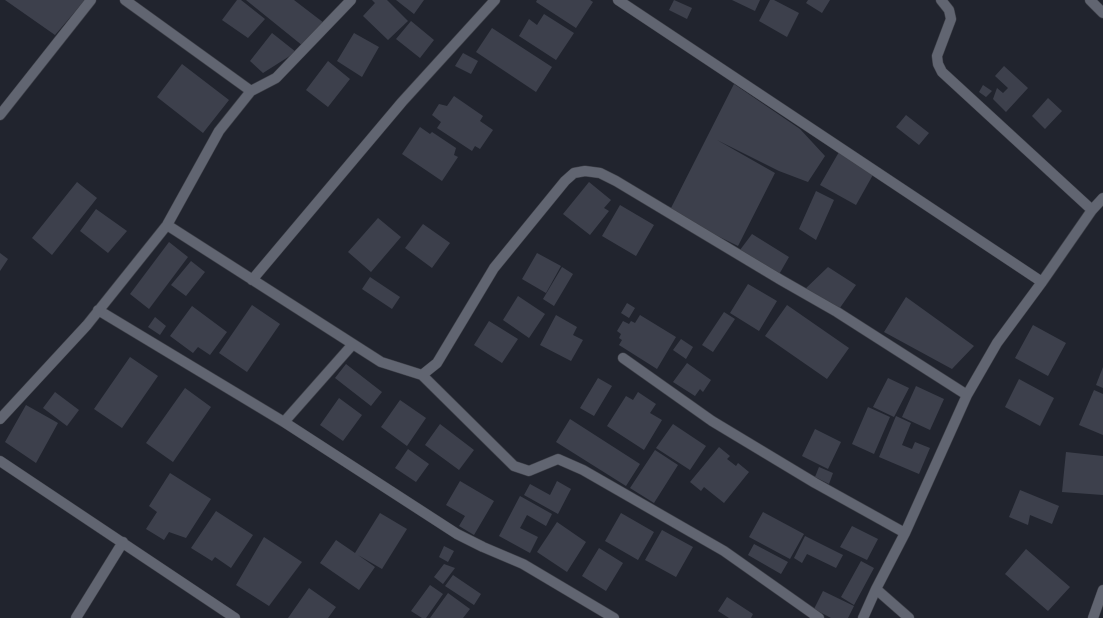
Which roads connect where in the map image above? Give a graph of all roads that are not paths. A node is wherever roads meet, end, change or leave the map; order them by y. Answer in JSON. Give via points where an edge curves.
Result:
{"nodes":[{"id":1,"x":91,"y":0,"type":"edge"},
{"id":2,"x":125,"y":0,"type":"edge"},
{"id":3,"x":351,"y":0,"type":"edge"},
{"id":4,"x":495,"y":0,"type":"edge"},
{"id":5,"x":618,"y":0,"type":"edge"},
{"id":6,"x":941,"y":0,"type":"edge"},
{"id":7,"x":1090,"y":0,"type":"edge"},
{"id":8,"x":1103,"y":12,"type":"edge"},
{"id":9,"x":251,"y":91,"type":"junction"},
{"id":10,"x":0,"y":115,"type":"edge"},
{"id":11,"x":1103,"y":198,"type":"edge"},
{"id":12,"x":1092,"y":210,"type":"junction"},
{"id":13,"x":167,"y":225,"type":"junction"},
{"id":14,"x":252,"y":280,"type":"junction"},
{"id":15,"x":1042,"y":282,"type":"junction"},
{"id":16,"x":98,"y":310,"type":"junction"},
{"id":17,"x":353,"y":344,"type":"junction"},
{"id":18,"x":623,"y":358,"type":"dead end"},
{"id":19,"x":422,"y":375,"type":"junction"},
{"id":20,"x":967,"y":395,"type":"junction"},
{"id":21,"x":0,"y":419,"type":"edge"},
{"id":22,"x":284,"y":422,"type":"junction"},
{"id":23,"x":0,"y":461,"type":"edge"},
{"id":24,"x":905,"y":533,"type":"junction"},
{"id":25,"x":123,"y":542,"type":"junction"},
{"id":26,"x":876,"y":589,"type":"junction"},
{"id":27,"x":1103,"y":590,"type":"edge"},
{"id":28,"x":76,"y":618,"type":"edge"},
{"id":29,"x":235,"y":618,"type":"edge"},
{"id":30,"x":614,"y":618,"type":"edge"},
{"id":31,"x":819,"y":618,"type":"edge"},
{"id":32,"x":863,"y":618,"type":"edge"},
{"id":33,"x":909,"y":618,"type":"edge"},
{"id":34,"x":1093,"y":618,"type":"edge"}],
"edges":[{"from":1,"to":10,"type":"street"},
{"from":2,"to":9,"type":"street"},
{"from":3,"to":9,"type":"street","via":[[276,78]]},
{"from":4,"to":14,"type":"street","via":[[402,102]]},
{"from":5,"to":15,"type":"street"},
{"from":6,"to":12,"type":"street","via":[[949,10],[951,19],[937,56],[942,72]]},
{"from":7,"to":8,"type":"street"},
{"from":9,"to":13,"type":"street","via":[[219,131]]},
{"from":11,"to":12,"type":"street"},
{"from":12,"to":15,"type":"street"},
{"from":13,"to":14,"type":"street"},
{"from":13,"to":16,"type":"street"},
{"from":14,"to":17,"type":"street"},
{"from":15,"to":20,"type":"street","via":[[997,343]]},
{"from":16,"to":21,"type":"street"},
{"from":16,"to":22,"type":"street"},
{"from":17,"to":19,"type":"street","via":[[382,362]]},
{"from":17,"to":22,"type":"street"},
{"from":18,"to":24,"type":"street","via":[[712,421]]},
{"from":19,"to":20,"type":"street","via":[[438,363],[494,268],[564,181],[574,173],[585,171],[600,173],[616,180],[837,312]]},
{"from":19,"to":31,"type":"street","via":[[514,466],[529,471],[558,459],[583,470],[724,551]]},
{"from":20,"to":24,"type":"street"},
{"from":22,"to":30,"type":"street","via":[[457,534],[523,564]]},
{"from":23,"to":25,"type":"street"},
{"from":24,"to":26,"type":"street"},
{"from":25,"to":28,"type":"street"},
{"from":25,"to":29,"type":"street"},
{"from":26,"to":32,"type":"street"},
{"from":26,"to":33,"type":"street"},
{"from":27,"to":34,"type":"street"}]}
